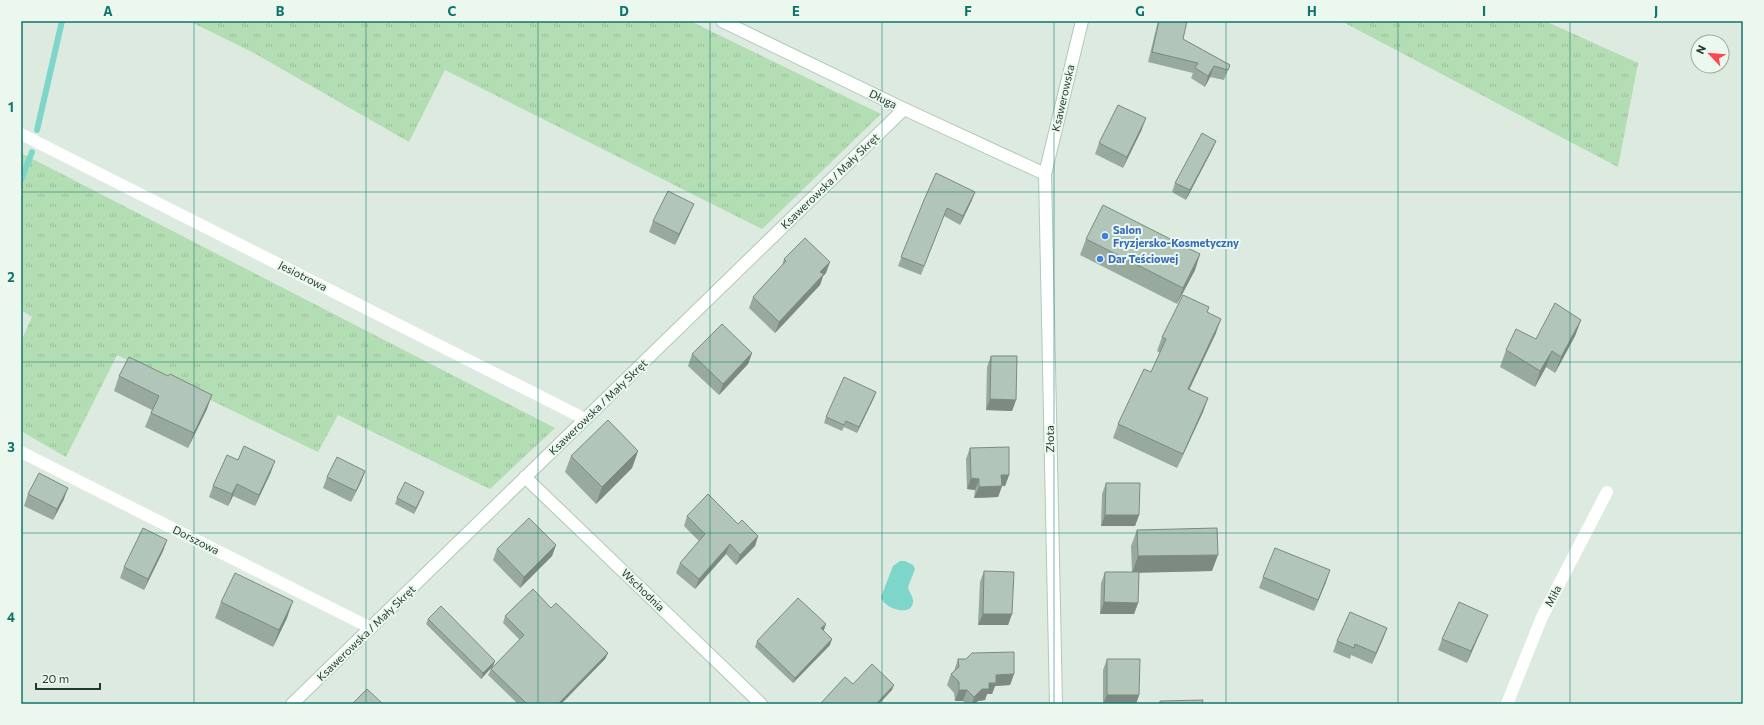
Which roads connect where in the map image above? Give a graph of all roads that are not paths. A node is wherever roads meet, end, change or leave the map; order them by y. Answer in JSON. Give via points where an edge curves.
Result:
{"nodes":[{"id":1,"x":722,"y":21,"type":"edge"},
{"id":2,"x":1082,"y":21,"type":"edge"},
{"id":3,"x":904,"y":109,"type":"junction"},
{"id":4,"x":21,"y":134,"type":"edge"},
{"id":5,"x":1045,"y":174,"type":"junction"},
{"id":6,"x":585,"y":418,"type":"junction"},
{"id":7,"x":21,"y":452,"type":"edge"},
{"id":8,"x":525,"y":477,"type":"junction"},
{"id":9,"x":1608,"y":492,"type":"dead end"},
{"id":10,"x":371,"y":628,"type":"junction"},
{"id":11,"x":292,"y":704,"type":"edge"},
{"id":12,"x":761,"y":704,"type":"edge"},
{"id":13,"x":1056,"y":704,"type":"edge"},
{"id":14,"x":1507,"y":704,"type":"edge"}],
"edges":[{"from":1,"to":3,"type":"street","name":"Długa"},
{"from":2,"to":5,"type":"street","name":"Ksawerowska"},
{"from":3,"to":5,"type":"street","name":"Długa"},
{"from":3,"to":6,"type":"street","name":"Ksawerowska / Mały Skręt"},
{"from":4,"to":6,"type":"street","name":"Jesiotrowa"},
{"from":5,"to":13,"type":"street","name":"Złota"},
{"from":6,"to":8,"type":"street","name":"Ksawerowska / Mały Skręt"},
{"from":7,"to":10,"type":"street","name":"Dorszowa"},
{"from":8,"to":10,"type":"street","name":"Ksawerowska / Mały Skręt"},
{"from":8,"to":12,"type":"street","name":"Wschodnia"},
{"from":9,"to":14,"type":"street","name":"Miła","via":[[1542,617]]},
{"from":10,"to":11,"type":"street","name":"Ksawerowska / Mały Skręt"}]}
